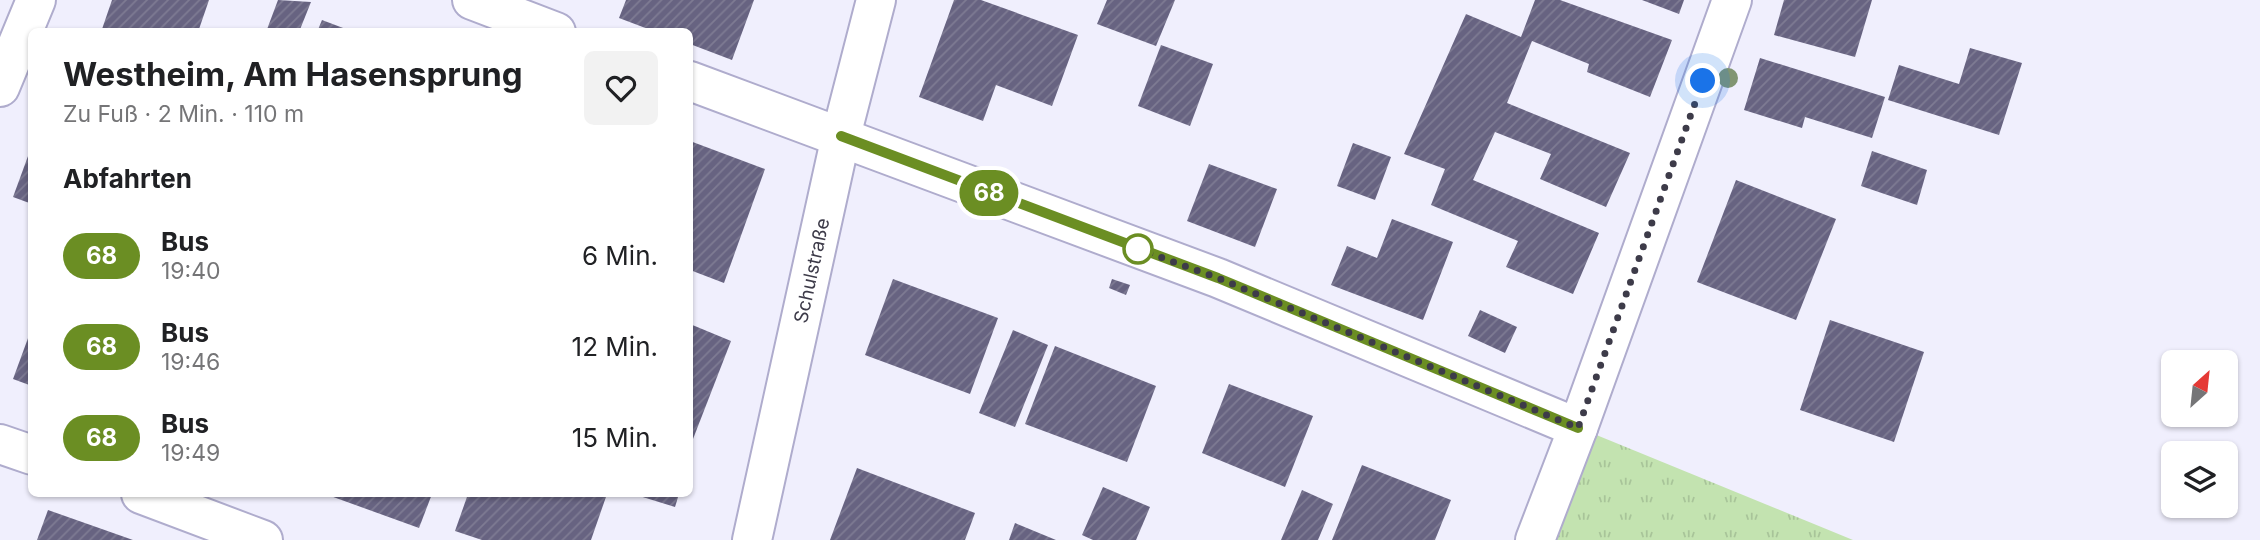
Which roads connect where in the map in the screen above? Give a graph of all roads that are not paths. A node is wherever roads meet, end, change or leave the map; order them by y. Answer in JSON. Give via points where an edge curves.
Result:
{"nodes":[{"id":1,"x":36,"y":0,"type":"edge"},
{"id":2,"x":472,"y":0,"type":"edge"},
{"id":3,"x":876,"y":0,"type":"edge"},
{"id":4,"x":1732,"y":0,"type":"edge"},
{"id":5,"x":546,"y":28,"type":"edge"},
{"id":6,"x":693,"y":81,"type":"edge"},
{"id":7,"x":0,"y":87,"type":"edge"},
{"id":8,"x":841,"y":136,"type":"junction"},
{"id":9,"x":1578,"y":428,"type":"junction"},
{"id":10,"x":0,"y":444,"type":"edge"},
{"id":11,"x":28,"y":454,"type":"edge"},
{"id":12,"x":149,"y":497,"type":"edge"},
{"id":13,"x":263,"y":540,"type":"edge"},
{"id":14,"x":752,"y":540,"type":"edge"},
{"id":15,"x":1535,"y":540,"type":"edge"}],
"edges":[{"from":1,"to":7,"type":"street"},
{"from":2,"to":5,"type":"street"},
{"from":3,"to":8,"type":"street","name":"Schulstraße"},
{"from":4,"to":9,"type":"street"},
{"from":6,"to":8,"type":"street"},
{"from":8,"to":9,"type":"street","via":[[1218,278]]},
{"from":8,"to":14,"type":"street","name":"Schulstraße"},
{"from":9,"to":15,"type":"street"},
{"from":10,"to":11,"type":"street"},
{"from":12,"to":13,"type":"street"}]}
